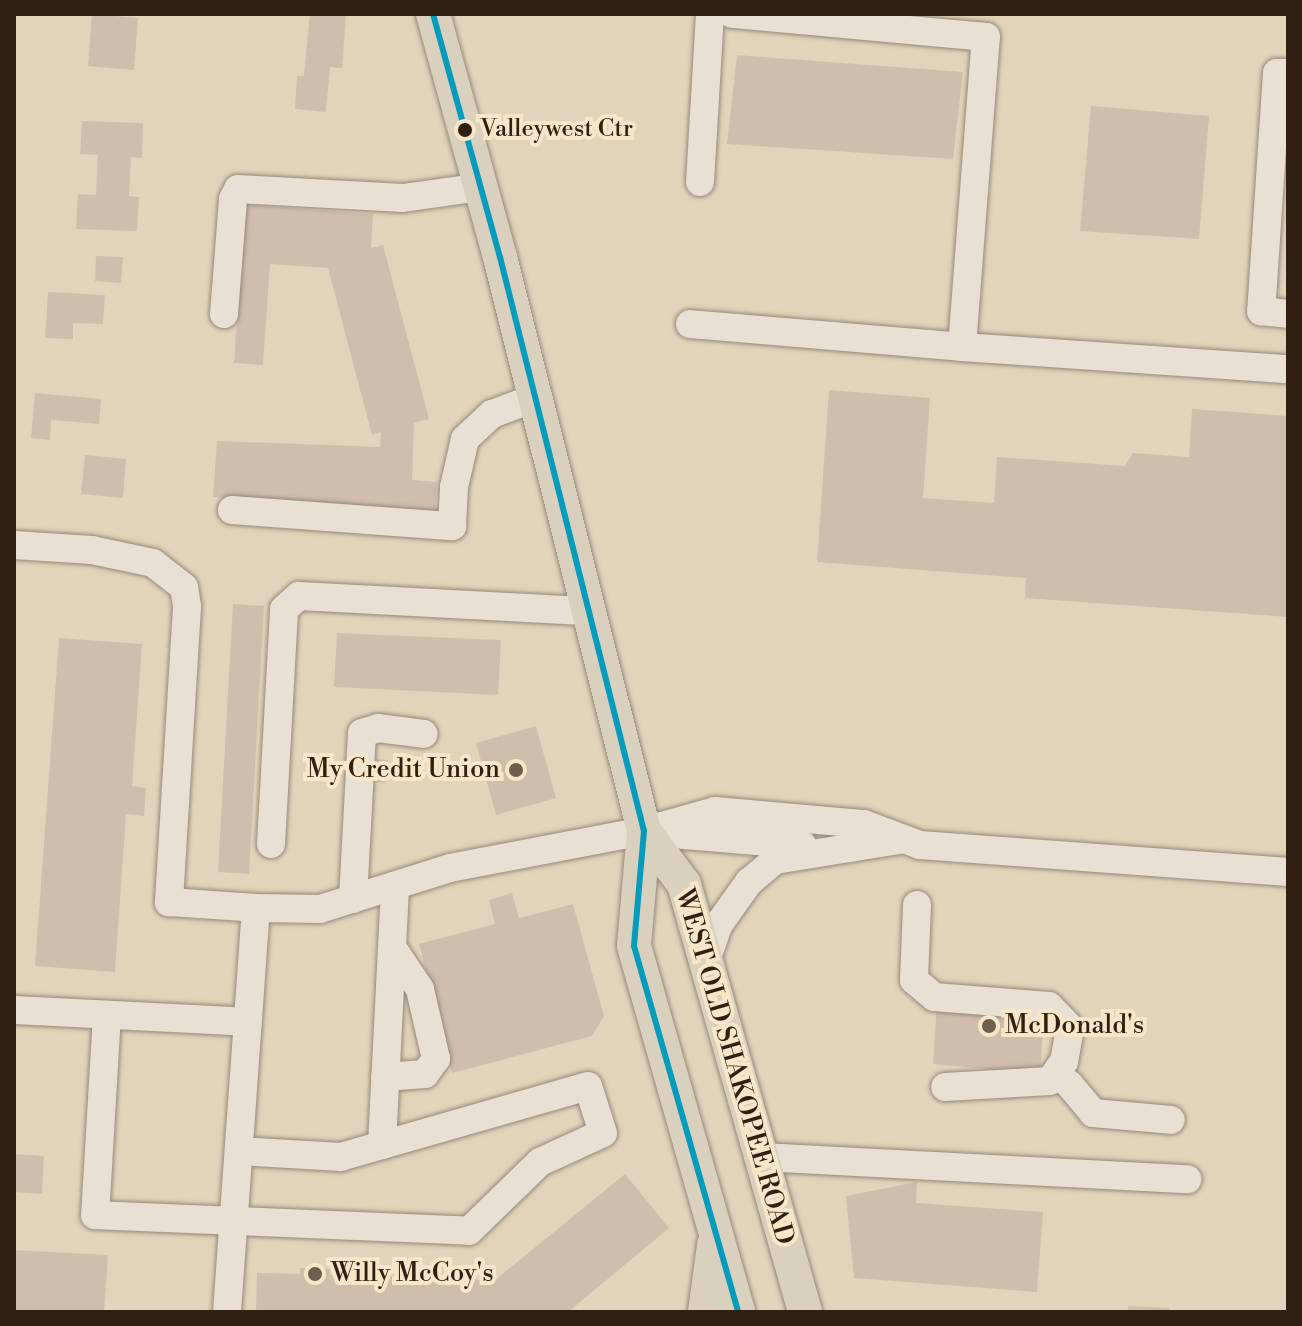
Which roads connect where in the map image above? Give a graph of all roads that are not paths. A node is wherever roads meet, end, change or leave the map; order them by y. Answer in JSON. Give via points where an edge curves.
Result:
{"nodes":[{"id":1,"x":433,"y":14,"type":"edge"},
{"id":2,"x":710,"y":14,"type":"edge"},
{"id":3,"x":732,"y":14,"type":"edge"},
{"id":4,"x":1288,"y":73,"type":"edge"},
{"id":5,"x":700,"y":182,"type":"dead end"},
{"id":6,"x":481,"y":187,"type":"junction"},
{"id":7,"x":224,"y":314,"type":"dead end"},
{"id":8,"x":1288,"y":314,"type":"edge"},
{"id":9,"x":690,"y":324,"type":"dead end"},
{"id":10,"x":962,"y":347,"type":"junction"},
{"id":11,"x":1288,"y":369,"type":"edge"},
{"id":12,"x":535,"y":398,"type":"junction"},
{"id":13,"x":232,"y":510,"type":"dead end"},
{"id":14,"x":14,"y":545,"type":"edge"},
{"id":15,"x":589,"y":611,"type":"junction"},
{"id":16,"x":424,"y":734,"type":"dead end"},
{"id":17,"x":644,"y":831,"type":"junction"},
{"id":18,"x":899,"y":840,"type":"junction"},
{"id":19,"x":271,"y":844,"type":"dead end"},
{"id":20,"x":857,"y":850,"type":"junction"},
{"id":21,"x":1288,"y":872,"type":"edge"},
{"id":22,"x":395,"y":887,"type":"junction"},
{"id":23,"x":353,"y":899,"type":"junction"},
{"id":24,"x":917,"y":905,"type":"dead end"},
{"id":25,"x":256,"y":908,"type":"junction"},
{"id":26,"x":392,"y":947,"type":"junction"},
{"id":27,"x":706,"y":961,"type":"junction"},
{"id":28,"x":14,"y":1010,"type":"edge"},
{"id":29,"x":107,"y":1015,"type":"junction"},
{"id":30,"x":248,"y":1022,"type":"junction"},
{"id":31,"x":385,"y":1077,"type":"junction"},
{"id":32,"x":1069,"y":1084,"type":"dead end"},
{"id":33,"x":945,"y":1087,"type":"dead end"},
{"id":34,"x":1171,"y":1120,"type":"dead end"},
{"id":35,"x":382,"y":1145,"type":"junction"},
{"id":36,"x":239,"y":1151,"type":"junction"},
{"id":37,"x":761,"y":1157,"type":"junction"},
{"id":38,"x":1187,"y":1179,"type":"dead end"},
{"id":39,"x":233,"y":1224,"type":"junction"},
{"id":40,"x":715,"y":1233,"type":"junction"},
{"id":41,"x":807,"y":1305,"type":"edge"},
{"id":42,"x":227,"y":1312,"type":"edge"},
{"id":43,"x":705,"y":1312,"type":"edge"},
{"id":44,"x":738,"y":1312,"type":"edge"}],
"edges":[{"from":1,"to":6,"type":"main road","name":"WEST OLD SHAKOPEE ROAD"},
{"from":2,"to":5,"type":"lane"},
{"from":3,"to":10,"type":"lane","via":[[986,37]]},
{"from":4,"to":8,"type":"lane","via":[[1277,73],[1261,311]]},
{"from":6,"to":7,"type":"lane","via":[[403,198],[238,189]]},
{"from":6,"to":12,"type":"main road","name":"WEST OLD SHAKOPEE ROAD"},
{"from":9,"to":10,"type":"lane"},
{"from":10,"to":11,"type":"lane"},
{"from":12,"to":13,"type":"lane","via":[[492,414],[465,439],[452,526]]},
{"from":12,"to":15,"type":"main road","name":"WEST OLD SHAKOPEE ROAD"},
{"from":14,"to":25,"type":"lane","via":[[92,550],[153,563],[184,587],[169,902]]},
{"from":15,"to":17,"type":"main road","name":"WEST OLD SHAKOPEE ROAD"},
{"from":15,"to":19,"type":"lane","via":[[299,596],[284,609]]},
{"from":16,"to":23,"type":"lane","via":[[378,728],[362,733]]},
{"from":17,"to":18,"type":"lane","via":[[730,811],[864,824]]},
{"from":17,"to":20,"type":"lane"},
{"from":17,"to":22,"type":"lane","via":[[450,868]]},
{"from":17,"to":27,"type":"main road","name":"WEST OLD SHAKOPEE ROAD","via":[[684,884]]},
{"from":17,"to":40,"type":"main road","name":"WEST OLD SHAKOPEE ROAD","via":[[634,946]]},
{"from":18,"to":20,"type":"lane"},
{"from":18,"to":21,"type":"lane"},
{"from":20,"to":27,"type":"lane","via":[[775,860],[749,882],[719,924]]},
{"from":22,"to":23,"type":"lane"},
{"from":22,"to":26,"type":"lane"},
{"from":23,"to":25,"type":"lane","via":[[320,909]]},
{"from":24,"to":33,"type":"lane","via":[[914,980],[934,997],[1049,1006],[1070,1028],[1064,1061],[1050,1081]]},
{"from":25,"to":30,"type":"lane"},
{"from":26,"to":31,"type":"lane"},
{"from":26,"to":31,"type":"lane","via":[[420,989],[436,1059],[425,1074]]},
{"from":27,"to":37,"type":"main road","name":"WEST OLD SHAKOPEE ROAD"},
{"from":28,"to":29,"type":"lane"},
{"from":29,"to":30,"type":"lane"},
{"from":29,"to":39,"type":"lane","via":[[95,1215]]},
{"from":30,"to":36,"type":"lane"},
{"from":31,"to":35,"type":"lane"},
{"from":32,"to":34,"type":"lane","via":[[1093,1113]]},
{"from":35,"to":36,"type":"lane","via":[[340,1157]]},
{"from":35,"to":39,"type":"lane","via":[[588,1086],[603,1133],[540,1162],[469,1231]]},
{"from":36,"to":39,"type":"lane"},
{"from":37,"to":38,"type":"lane"},
{"from":37,"to":41,"type":"main road","name":"WEST OLD SHAKOPEE ROAD"},
{"from":39,"to":42,"type":"lane"},
{"from":40,"to":43,"type":"main road"},
{"from":40,"to":44,"type":"main road","name":"WEST OLD SHAKOPEE ROAD"}]}
